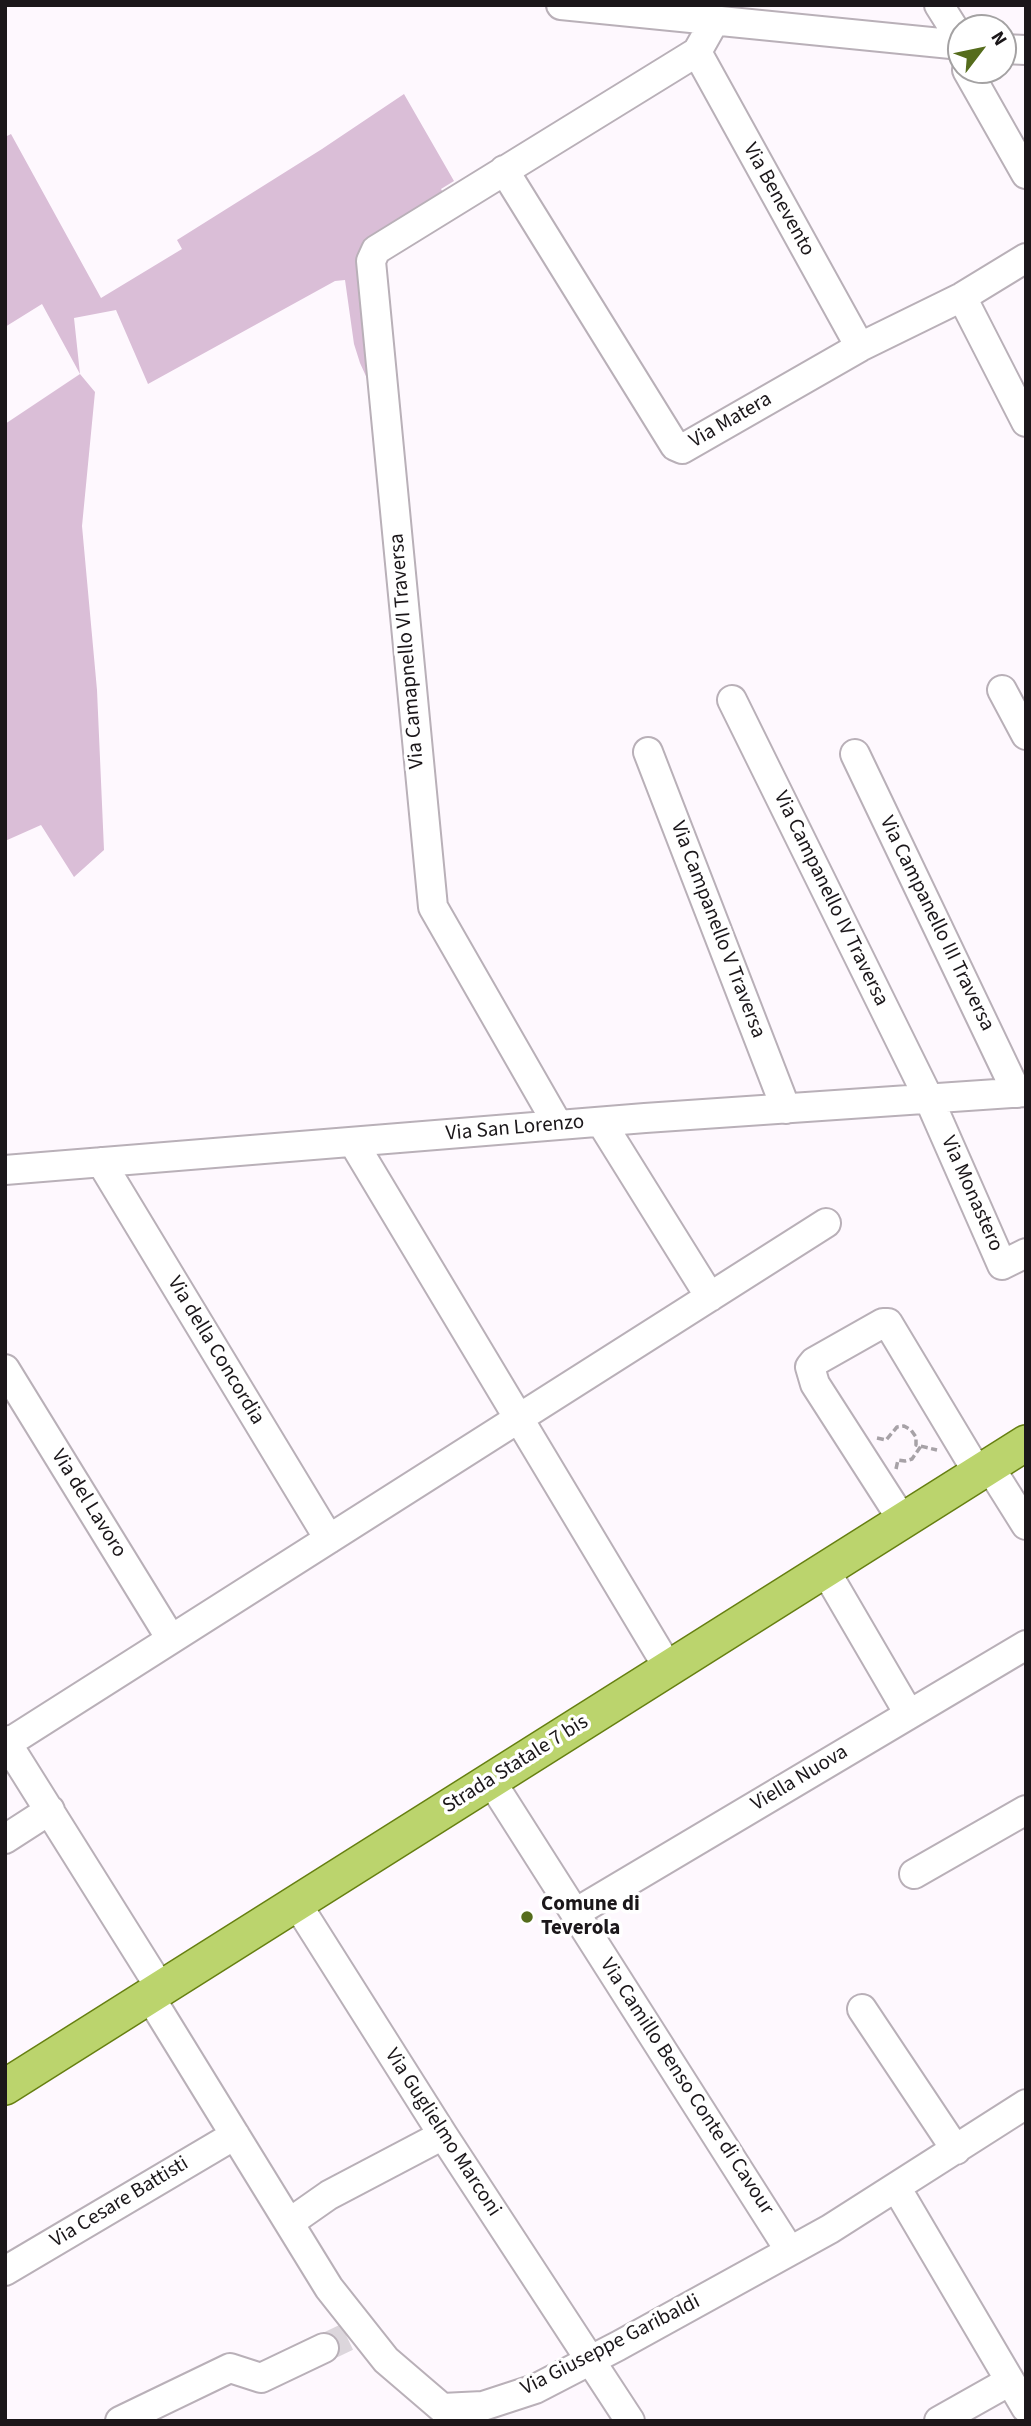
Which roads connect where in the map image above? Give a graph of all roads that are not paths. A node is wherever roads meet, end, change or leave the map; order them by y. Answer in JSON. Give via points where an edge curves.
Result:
{"nodes":[{"id":1,"x":561,"y":5,"type":"edge"},
{"id":2,"x":939,"y":5,"type":"edge"},
{"id":3,"x":715,"y":20,"type":"junction"},
{"id":4,"x":947,"y":22,"type":"edge"},
{"id":5,"x":947,"y":46,"type":"edge"},
{"id":6,"x":697,"y":52,"type":"junction"},
{"id":7,"x":975,"y":84,"type":"edge"},
{"id":8,"x":504,"y":170,"type":"junction"},
{"id":9,"x":1026,"y":174,"type":"edge"},
{"id":10,"x":1026,"y":258,"type":"edge"},
{"id":11,"x":962,"y":297,"type":"junction"},
{"id":12,"x":860,"y":347,"type":"junction"},
{"id":13,"x":1026,"y":422,"type":"edge"},
{"id":14,"x":1002,"y":690,"type":"dead end"},
{"id":15,"x":732,"y":700,"type":"dead end"},
{"id":16,"x":1026,"y":734,"type":"edge"},
{"id":17,"x":648,"y":752,"type":"dead end"},
{"id":18,"x":855,"y":754,"type":"dead end"},
{"id":19,"x":1021,"y":1093,"type":"edge"},
{"id":20,"x":929,"y":1099,"type":"junction"},
{"id":21,"x":786,"y":1109,"type":"junction"},
{"id":22,"x":601,"y":1122,"type":"junction"},
{"id":23,"x":558,"y":1125,"type":"junction"},
{"id":24,"x":353,"y":1142,"type":"junction"},
{"id":25,"x":101,"y":1162,"type":"junction"},
{"id":26,"x":5,"y":1170,"type":"edge"},
{"id":27,"x":826,"y":1223,"type":"dead end"},
{"id":28,"x":1026,"y":1253,"type":"edge"},
{"id":29,"x":710,"y":1297,"type":"junction"},
{"id":30,"x":5,"y":1369,"type":"edge"},
{"id":31,"x":519,"y":1418,"type":"junction"},
{"id":32,"x":1026,"y":1443,"type":"edge"},
{"id":33,"x":984,"y":1469,"type":"junction"},
{"id":34,"x":903,"y":1521,"type":"junction"},
{"id":35,"x":1026,"y":1525,"type":"edge"},
{"id":36,"x":329,"y":1539,"type":"junction"},
{"id":37,"x":825,"y":1570,"type":"junction"},
{"id":38,"x":172,"y":1639,"type":"junction"},
{"id":39,"x":1026,"y":1645,"type":"edge"},
{"id":40,"x":668,"y":1669,"type":"junction"},
{"id":41,"x":909,"y":1714,"type":"junction"},
{"id":42,"x":6,"y":1741,"type":"edge"},
{"id":43,"x":491,"y":1781,"type":"junction"},
{"id":44,"x":50,"y":1810,"type":"junction"},
{"id":45,"x":1026,"y":1810,"type":"edge"},
{"id":46,"x":5,"y":1839,"type":"edge"},
{"id":47,"x":914,"y":1874,"type":"dead end"},
{"id":48,"x":297,"y":1904,"type":"junction"},
{"id":49,"x":575,"y":1913,"type":"junction"},
{"id":50,"x":156,"y":1993,"type":"junction"},
{"id":51,"x":862,"y":2009,"type":"dead end"},
{"id":52,"x":5,"y":2087,"type":"edge"},
{"id":53,"x":1026,"y":2104,"type":"edge"},
{"id":54,"x":235,"y":2135,"type":"junction"},
{"id":55,"x":443,"y":2136,"type":"junction"},
{"id":56,"x":956,"y":2150,"type":"junction"},
{"id":57,"x":896,"y":2187,"type":"junction"},
{"id":58,"x":289,"y":2222,"type":"junction"},
{"id":59,"x":790,"y":2250,"type":"junction"},
{"id":60,"x":5,"y":2271,"type":"edge"},
{"id":61,"x":344,"y":2338,"type":"junction"},
{"id":62,"x":589,"y":2361,"type":"junction"},
{"id":63,"x":1010,"y":2381,"type":"junction"},
{"id":64,"x":1026,"y":2408,"type":"edge"},
{"id":65,"x":443,"y":2414,"type":"edge"},
{"id":66,"x":120,"y":2421,"type":"edge"},
{"id":67,"x":630,"y":2421,"type":"edge"},
{"id":68,"x":939,"y":2421,"type":"edge"}],
"edges":[{"from":1,"to":3,"type":"street"},
{"from":2,"to":4,"type":"street"},
{"from":3,"to":5,"type":"street"},
{"from":3,"to":6,"type":"street"},
{"from":6,"to":8,"type":"street","name":"Via Camapnello VI Traversa"},
{"from":6,"to":12,"type":"street","name":"Via Benevento"},
{"from":7,"to":9,"type":"street"},
{"from":8,"to":12,"type":"street","name":"Via Matera","via":[[675,446],[682,449]]},
{"from":8,"to":23,"type":"street","name":"Via Camapnello VI Traversa","via":[[376,250],[371,261],[433,907]]},
{"from":10,"to":11,"type":"street","name":"Via Matera"},
{"from":11,"to":12,"type":"street","name":"Via Matera"},
{"from":11,"to":13,"type":"street"},
{"from":14,"to":16,"type":"street"},
{"from":15,"to":20,"type":"street","name":"Via Campanello IV Traversa"},
{"from":17,"to":21,"type":"street","name":"Via Campanello V Traversa"},
{"from":18,"to":19,"type":"street","name":"Via Campanello III Traversa"},
{"from":19,"to":20,"type":"street","name":"Via San Lorenzo"},
{"from":20,"to":21,"type":"street","name":"Via San Lorenzo"},
{"from":20,"to":28,"type":"street","name":"Via Monastero","via":[[1002,1265]]},
{"from":21,"to":22,"type":"street","name":"Via San Lorenzo"},
{"from":22,"to":23,"type":"street","name":"Via San Lorenzo"},
{"from":22,"to":29,"type":"street"},
{"from":23,"to":24,"type":"street","name":"Via San Lorenzo"},
{"from":24,"to":25,"type":"street","name":"Via San Lorenzo"},
{"from":24,"to":31,"type":"street"},
{"from":25,"to":26,"type":"street","name":"Via San Lorenzo"},
{"from":25,"to":36,"type":"street","name":"Via della Concordia"},
{"from":27,"to":29,"type":"street"},
{"from":29,"to":31,"type":"street"},
{"from":30,"to":38,"type":"street","name":"Via del Lavoro"},
{"from":31,"to":36,"type":"street"},
{"from":31,"to":40,"type":"street"},
{"from":32,"to":33,"type":"main road","name":"Strada Statale 7 bis"},
{"from":33,"to":34,"type":"main road","name":"Strada Statale 7 bis"},
{"from":33,"to":34,"type":"street","via":[[888,1323],[814,1362],[810,1367],[815,1384]]},
{"from":33,"to":35,"type":"street"},
{"from":34,"to":37,"type":"main road","name":"Strada Statale 7 bis"},
{"from":36,"to":38,"type":"street"},
{"from":37,"to":40,"type":"main road","name":"Strada Statale 7 bis"},
{"from":37,"to":41,"type":"street"},
{"from":38,"to":42,"type":"street"},
{"from":39,"to":41,"type":"street","name":"Viella Nuova"},
{"from":40,"to":43,"type":"main road","name":"Strada Statale 7 bis"},
{"from":41,"to":49,"type":"street","name":"Viella Nuova"},
{"from":42,"to":44,"type":"street","name":"Via Giuseppe Garibaldi"},
{"from":43,"to":48,"type":"main road","name":"Strada Statale 7 bis"},
{"from":43,"to":49,"type":"street","name":"Via Camillo Benso Conte di Cavour"},
{"from":44,"to":46,"type":"street"},
{"from":44,"to":50,"type":"street","name":"Via Giuseppe Garibaldi"},
{"from":45,"to":47,"type":"street"},
{"from":48,"to":50,"type":"main road","name":"Strada Statale 7 bis"},
{"from":48,"to":55,"type":"street","name":"Via Guglielmo Marconi"},
{"from":49,"to":59,"type":"street","name":"Via Camillo Benso Conte di Cavour"},
{"from":50,"to":52,"type":"main road","name":"Strada Statale 7 bis"},
{"from":50,"to":54,"type":"street","name":"Via Giuseppe Garibaldi"},
{"from":51,"to":56,"type":"street"},
{"from":53,"to":56,"type":"street","name":"Via Giuseppe Garibaldi"},
{"from":54,"to":58,"type":"street","name":"Via Giuseppe Garibaldi"},
{"from":54,"to":60,"type":"street","name":"Via Cesare Battisti"},
{"from":55,"to":58,"type":"street","via":[[329,2195]]},
{"from":55,"to":62,"type":"street","name":"Via Guglielmo Marconi"},
{"from":56,"to":57,"type":"street","name":"Via Giuseppe Garibaldi"},
{"from":57,"to":59,"type":"street","name":"Via Giuseppe Garibaldi"},
{"from":57,"to":63,"type":"street"},
{"from":58,"to":61,"type":"street","name":"Via Giuseppe Garibaldi","via":[[329,2288]]},
{"from":59,"to":62,"type":"street","name":"Via Giuseppe Garibaldi"},
{"from":61,"to":65,"type":"street","name":"Via Giuseppe Garibaldi","via":[[386,2360]]},
{"from":61,"to":66,"type":"street","via":[[261,2378],[230,2368]]},
{"from":62,"to":65,"type":"street","name":"Via Giuseppe Garibaldi","via":[[535,2389]]},
{"from":62,"to":67,"type":"street","name":"Via Guglielmo Marconi"},
{"from":63,"to":64,"type":"street"},
{"from":63,"to":68,"type":"street"}]}
